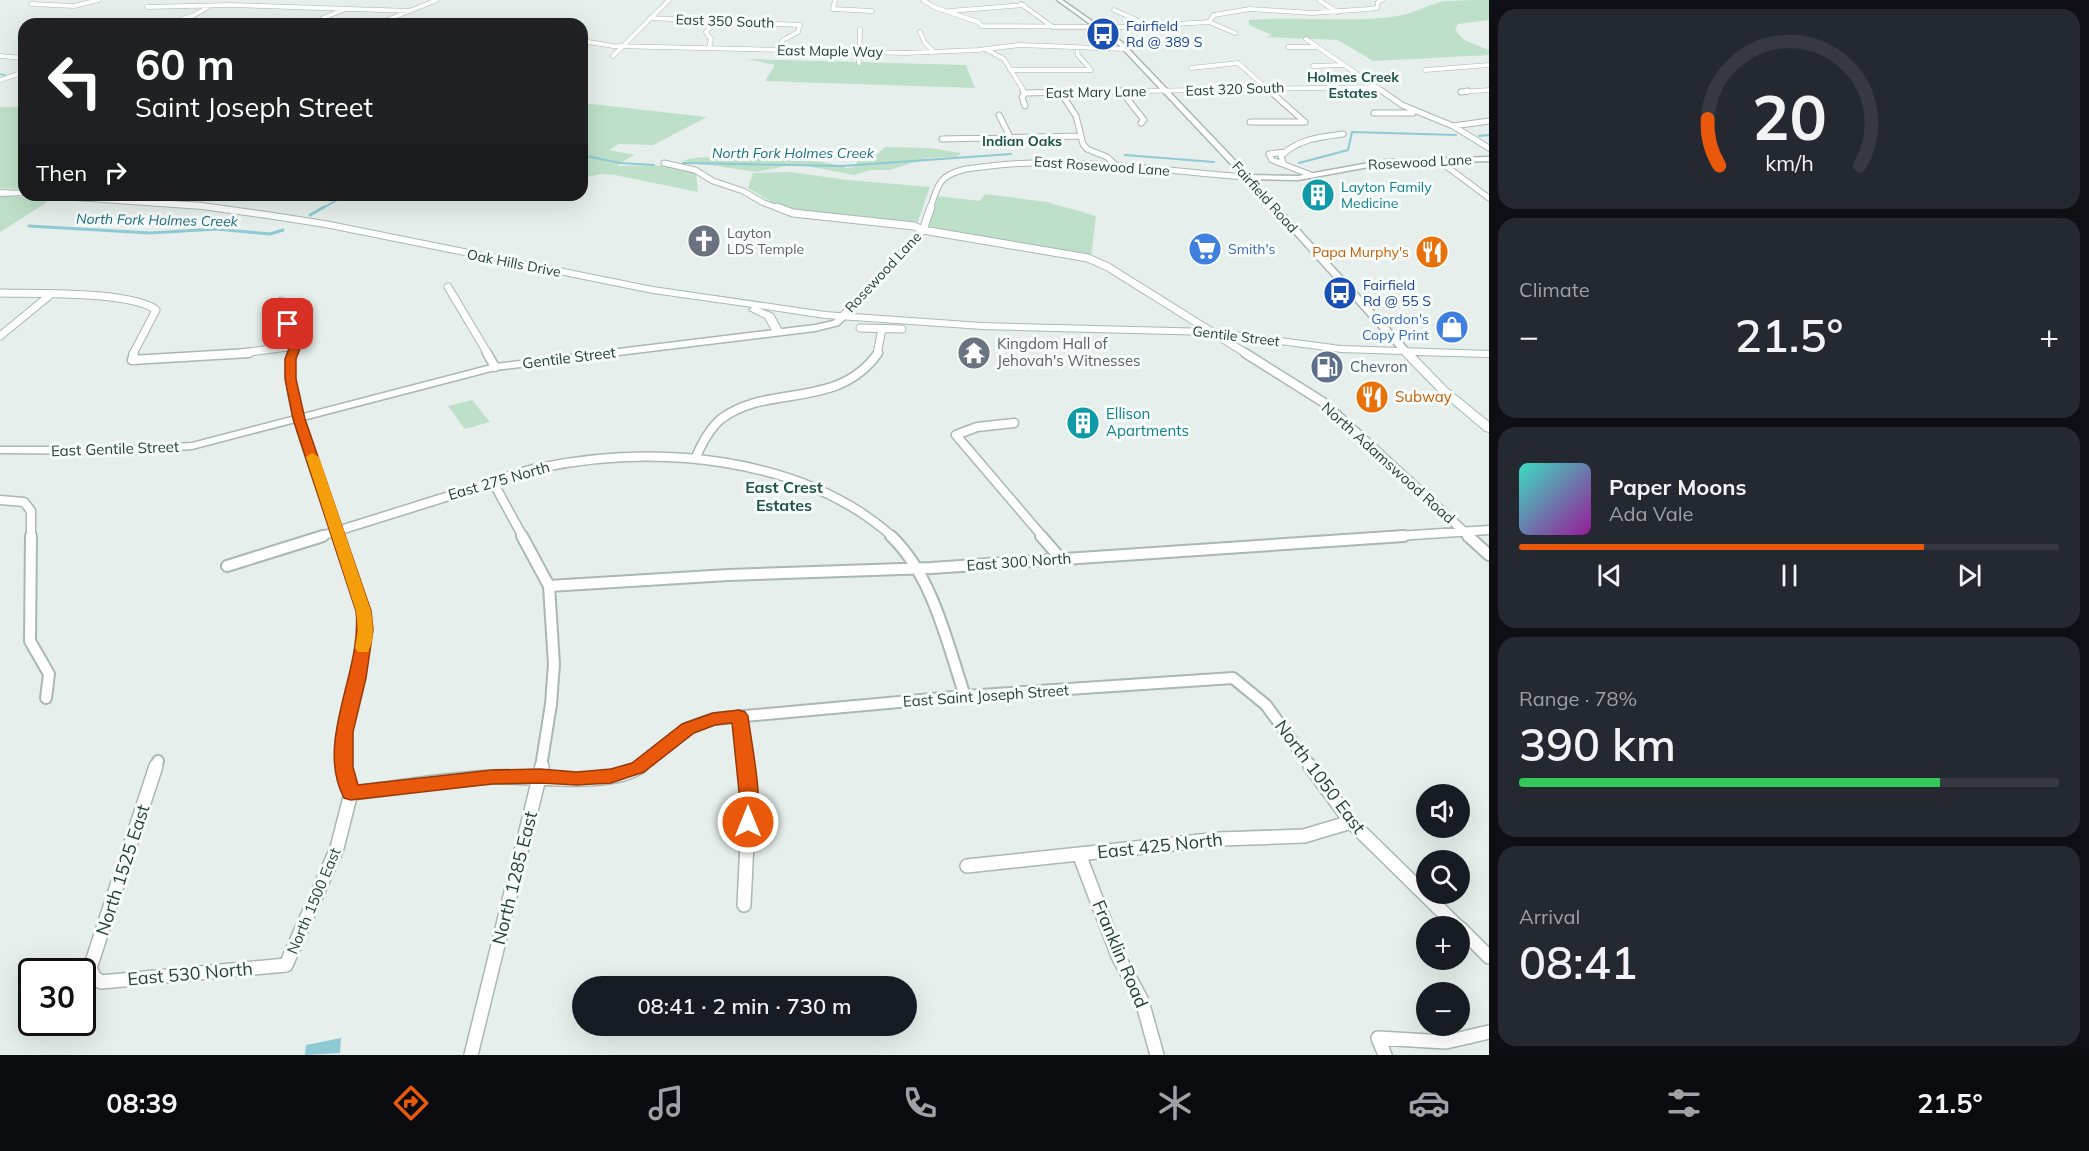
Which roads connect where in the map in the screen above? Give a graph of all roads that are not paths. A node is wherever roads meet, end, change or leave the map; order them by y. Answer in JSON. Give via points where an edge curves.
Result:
{"nodes":[{"id":1,"x":99,"y":0,"type":"edge"},
{"id":2,"x":437,"y":0,"type":"edge"},
{"id":3,"x":669,"y":0,"type":"edge"},
{"id":4,"x":835,"y":0,"type":"edge"},
{"id":5,"x":923,"y":0,"type":"edge"},
{"id":6,"x":1059,"y":0,"type":"edge"},
{"id":7,"x":1319,"y":0,"type":"edge"},
{"id":8,"x":1382,"y":0,"type":"edge"},
{"id":9,"x":31,"y":4,"type":"dead end"},
{"id":10,"x":212,"y":5,"type":"junction"},
{"id":11,"x":278,"y":6,"type":"junction"},
{"id":12,"x":147,"y":7,"type":"dead end"},
{"id":13,"x":347,"y":8,"type":"junction"},
{"id":14,"x":1114,"y":10,"type":"dead end"},
{"id":15,"x":410,"y":11,"type":"junction"},
{"id":16,"x":872,"y":11,"type":"dead end"},
{"id":17,"x":949,"y":11,"type":"junction"},
{"id":18,"x":268,"y":12,"type":"dead end"},
{"id":19,"x":1338,"y":12,"type":"junction"},
{"id":20,"x":185,"y":18,"type":"edge"},
{"id":21,"x":323,"y":18,"type":"dead end"},
{"id":22,"x":392,"y":18,"type":"edge"},
{"id":23,"x":650,"y":18,"type":"junction"},
{"id":24,"x":715,"y":21,"type":"junction"},
{"id":25,"x":1209,"y":22,"type":"junction"},
{"id":26,"x":1150,"y":26,"type":"junction"},
{"id":27,"x":1053,"y":27,"type":"junction"},
{"id":28,"x":1100,"y":27,"type":"junction"},
{"id":29,"x":860,"y":29,"type":"dead end"},
{"id":30,"x":920,"y":32,"type":"dead end"},
{"id":31,"x":1235,"y":33,"type":"dead end"},
{"id":32,"x":1306,"y":39,"type":"dead end"},
{"id":33,"x":588,"y":42,"type":"edge"},
{"id":34,"x":623,"y":46,"type":"junction"},
{"id":35,"x":1287,"y":47,"type":"dead end"},
{"id":36,"x":1317,"y":47,"type":"junction"},
{"id":37,"x":709,"y":48,"type":"junction"},
{"id":38,"x":1077,"y":48,"type":"junction"},
{"id":39,"x":1125,"y":48,"type":"junction"},
{"id":40,"x":777,"y":50,"type":"junction"},
{"id":41,"x":987,"y":50,"type":"junction"},
{"id":42,"x":933,"y":51,"type":"junction"},
{"id":43,"x":860,"y":52,"type":"junction"},
{"id":44,"x":0,"y":56,"type":"edge"},
{"id":45,"x":613,"y":56,"type":"dead end"},
{"id":46,"x":18,"y":58,"type":"edge"},
{"id":47,"x":859,"y":63,"type":"dead end"},
{"id":48,"x":1344,"y":65,"type":"junction"},
{"id":49,"x":1488,"y":65,"type":"edge"},
{"id":50,"x":1313,"y":66,"type":"dead end"},
{"id":51,"x":1191,"y":68,"type":"dead end"},
{"id":52,"x":1010,"y":70,"type":"junction"},
{"id":53,"x":1425,"y":70,"type":"dead end"},
{"id":54,"x":18,"y":74,"type":"edge"},
{"id":55,"x":0,"y":80,"type":"edge"},
{"id":56,"x":1376,"y":87,"type":"junction"},
{"id":57,"x":1267,"y":88,"type":"junction"},
{"id":58,"x":1489,"y":90,"type":"edge"},
{"id":59,"x":1166,"y":91,"type":"junction"},
{"id":60,"x":1121,"y":92,"type":"junction"},
{"id":61,"x":1461,"y":92,"type":"dead end"},
{"id":62,"x":1025,"y":93,"type":"junction"},
{"id":63,"x":1061,"y":93,"type":"junction"},
{"id":64,"x":1026,"y":106,"type":"dead end"},
{"id":65,"x":1415,"y":112,"type":"junction"},
{"id":66,"x":1374,"y":113,"type":"dead end"},
{"id":67,"x":999,"y":115,"type":"dead end"},
{"id":68,"x":1243,"y":117,"type":"dead end"},
{"id":69,"x":1489,"y":121,"type":"edge"},
{"id":70,"x":1250,"y":122,"type":"junction"},
{"id":71,"x":1142,"y":123,"type":"dead end"},
{"id":72,"x":1453,"y":126,"type":"junction"},
{"id":73,"x":1256,"y":127,"type":"dead end"},
{"id":74,"x":1343,"y":134,"type":"dead end"},
{"id":75,"x":1080,"y":136,"type":"junction"},
{"id":76,"x":1010,"y":137,"type":"junction"},
{"id":77,"x":942,"y":139,"type":"dead end"},
{"id":78,"x":1489,"y":148,"type":"edge"},
{"id":79,"x":1285,"y":152,"type":"junction"},
{"id":80,"x":1489,"y":159,"type":"edge"},
{"id":81,"x":1438,"y":160,"type":"junction"},
{"id":82,"x":664,"y":163,"type":"dead end"},
{"id":83,"x":1283,"y":163,"type":"junction"},
{"id":84,"x":1116,"y":166,"type":"junction"},
{"id":85,"x":960,"y":170,"type":"joint"},
{"id":86,"x":1311,"y":175,"type":"junction"},
{"id":87,"x":1245,"y":177,"type":"junction"},
{"id":88,"x":0,"y":193,"type":"edge"},
{"id":89,"x":18,"y":194,"type":"edge"},
{"id":90,"x":1486,"y":194,"type":"edge"},
{"id":91,"x":1489,"y":198,"type":"edge"},
{"id":92,"x":132,"y":201,"type":"edge"},
{"id":93,"x":923,"y":230,"type":"junction"},
{"id":94,"x":448,"y":286,"type":"dead end"},
{"id":95,"x":0,"y":293,"type":"edge"},
{"id":96,"x":50,"y":295,"type":"junction"},
{"id":97,"x":696,"y":297,"type":"junction"},
{"id":98,"x":281,"y":301,"type":"dead end"},
{"id":99,"x":842,"y":317,"type":"junction"},
{"id":100,"x":982,"y":326,"type":"joint"},
{"id":101,"x":860,"y":328,"type":"dead end"},
{"id":102,"x":882,"y":329,"type":"junction"},
{"id":103,"x":902,"y":329,"type":"dead end"},
{"id":104,"x":778,"y":332,"type":"junction"},
{"id":105,"x":1212,"y":332,"type":"junction"},
{"id":106,"x":0,"y":336,"type":"edge"},
{"id":107,"x":295,"y":346,"type":"junction"},
{"id":108,"x":1407,"y":353,"type":"junction"},
{"id":109,"x":1489,"y":354,"type":"edge"},
{"id":110,"x":495,"y":367,"type":"junction"},
{"id":111,"x":299,"y":419,"type":"junction"},
{"id":112,"x":1014,"y":423,"type":"dead end"},
{"id":113,"x":1489,"y":428,"type":"edge"},
{"id":114,"x":0,"y":450,"type":"edge"},
{"id":115,"x":696,"y":458,"type":"junction"},
{"id":116,"x":493,"y":482,"type":"junction"},
{"id":117,"x":0,"y":500,"type":"edge"},
{"id":118,"x":337,"y":530,"type":"junction"},
{"id":119,"x":1489,"y":530,"type":"edge"},
{"id":120,"x":1464,"y":532,"type":"junction"},
{"id":121,"x":1489,"y":555,"type":"edge"},
{"id":122,"x":1062,"y":560,"type":"junction"},
{"id":123,"x":227,"y":566,"type":"dead end"},
{"id":124,"x":915,"y":569,"type":"junction"},
{"id":125,"x":549,"y":586,"type":"junction"},
{"id":126,"x":1233,"y":678,"type":"joint"},
{"id":127,"x":965,"y":696,"type":"junction"},
{"id":128,"x":46,"y":698,"type":"dead end"},
{"id":129,"x":739,"y":716,"type":"junction"},
{"id":130,"x":158,"y":761,"type":"dead end"},
{"id":131,"x":540,"y":776,"type":"junction"},
{"id":132,"x":351,"y":793,"type":"junction"},
{"id":133,"x":1351,"y":822,"type":"junction"},
{"id":134,"x":1078,"y":854,"type":"junction"},
{"id":135,"x":967,"y":866,"type":"dead end"},
{"id":136,"x":744,"y":905,"type":"dead end"},
{"id":137,"x":1447,"y":916,"type":"edge"},
{"id":138,"x":1470,"y":939,"type":"edge"},
{"id":139,"x":1489,"y":957,"type":"edge"},
{"id":140,"x":93,"y":958,"type":"edge"},
{"id":141,"x":286,"y":965,"type":"joint"},
{"id":142,"x":96,"y":978,"type":"edge"},
{"id":143,"x":1489,"y":1032,"type":"edge"},
{"id":144,"x":471,"y":1055,"type":"edge"},
{"id":145,"x":1157,"y":1055,"type":"edge"},
{"id":146,"x":1384,"y":1055,"type":"edge"}],
"edges":[{"from":1,"to":9,"type":"street","via":[[74,6]]},
{"from":2,"to":15,"type":"street"},
{"from":3,"to":23,"type":"street"},
{"from":4,"to":16,"type":"street","via":[[833,9]]},
{"from":5,"to":17,"type":"street"},
{"from":6,"to":28,"type":"street","name":"Fairfield Road"},
{"from":7,"to":19,"type":"street"},
{"from":8,"to":19,"type":"street","via":[[1377,8]]},
{"from":10,"to":11,"type":"street"},
{"from":10,"to":12,"type":"street"},
{"from":10,"to":20,"type":"street"},
{"from":11,"to":13,"type":"street"},
{"from":11,"to":18,"type":"street"},
{"from":13,"to":15,"type":"street"},
{"from":13,"to":21,"type":"street"},
{"from":14,"to":26,"type":"street"},
{"from":15,"to":22,"type":"street"},
{"from":17,"to":27,"type":"street","via":[[982,26]]},
{"from":17,"to":27,"type":"street","via":[[1022,4]]},
{"from":19,"to":25,"type":"street","via":[[1236,10],[1214,15]]},
{"from":23,"to":24,"type":"street","name":"East 350 South"},
{"from":23,"to":34,"type":"street"},
{"from":24,"to":37,"type":"street","via":[[706,32],[711,39]]},
{"from":24,"to":40,"type":"street","name":"East 350 South","via":[[800,25],[798,32]]},
{"from":25,"to":26,"type":"street"},
{"from":25,"to":31,"type":"street"},
{"from":26,"to":28,"type":"street"},
{"from":27,"to":28,"type":"street"},
{"from":28,"to":39,"type":"street","name":"Fairfield Road"},
{"from":29,"to":43,"type":"street"},
{"from":30,"to":42,"type":"street"},
{"from":32,"to":36,"type":"street"},
{"from":33,"to":34,"type":"street","name":"East Maple Way"},
{"from":34,"to":37,"type":"street","name":"East Maple Way"},
{"from":34,"to":45,"type":"street"},
{"from":35,"to":36,"type":"street"},
{"from":36,"to":48,"type":"street"},
{"from":37,"to":40,"type":"street","name":"East Maple Way"},
{"from":38,"to":39,"type":"street","name":"East Maple Way"},
{"from":38,"to":41,"type":"street","name":"East Maple Way","via":[[1019,45]]},
{"from":38,"to":52,"type":"street","via":[[1078,56],[1091,70]]},
{"from":39,"to":59,"type":"street","name":"Fairfield Road"},
{"from":40,"to":43,"type":"street","name":"East Maple Way"},
{"from":41,"to":42,"type":"street","name":"East Maple Way"},
{"from":41,"to":52,"type":"street","via":[[1004,59]]},
{"from":42,"to":43,"type":"street","name":"East Maple Way"},
{"from":43,"to":47,"type":"street"},
{"from":44,"to":46,"type":"street"},
{"from":48,"to":50,"type":"street"},
{"from":48,"to":56,"type":"street"},
{"from":49,"to":53,"type":"street"},
{"from":51,"to":57,"type":"street","via":[[1239,62]]},
{"from":52,"to":62,"type":"street"},
{"from":54,"to":55,"type":"street"},
{"from":56,"to":57,"type":"street","name":"East 320 South"},
{"from":56,"to":65,"type":"street"},
{"from":57,"to":59,"type":"street","name":"East 320 South"},
{"from":57,"to":70,"type":"street","via":[[1305,122]]},
{"from":58,"to":61,"type":"street"},
{"from":59,"to":60,"type":"street","name":"East Mary Lane"},
{"from":59,"to":87,"type":"street","name":"Fairfield Road"},
{"from":60,"to":63,"type":"street","name":"East Mary Lane"},
{"from":60,"to":71,"type":"street","via":[[1144,120]]},
{"from":62,"to":63,"type":"street","name":"East Mary Lane"},
{"from":62,"to":64,"type":"street","via":[[1022,97]]},
{"from":63,"to":75,"type":"street","via":[[1076,117]]},
{"from":65,"to":66,"type":"street"},
{"from":65,"to":72,"type":"street"},
{"from":67,"to":76,"type":"street"},
{"from":68,"to":70,"type":"street"},
{"from":69,"to":72,"type":"street"},
{"from":70,"to":73,"type":"street"},
{"from":72,"to":78,"type":"street"},
{"from":74,"to":79,"type":"street","via":[[1291,145]]},
{"from":75,"to":76,"type":"street"},
{"from":75,"to":84,"type":"street","via":[[1087,149],[1107,157]]},
{"from":76,"to":77,"type":"street"},
{"from":79,"to":83,"type":"street","via":[[1281,156]]},
{"from":79,"to":83,"type":"street","via":[[1269,154],[1272,160]]},
{"from":80,"to":81,"type":"street","name":"Rosewood Lane"},
{"from":81,"to":86,"type":"street","name":"Rosewood Lane","via":[[1372,163]]},
{"from":81,"to":90,"type":"street"},
{"from":82,"to":93,"type":"street","name":"North Adamswood Road","via":[[695,170],[764,204],[793,213]]},
{"from":83,"to":86,"type":"street"},
{"from":84,"to":85,"type":"street","name":"East Rosewood Lane","via":[[1032,162]]},
{"from":84,"to":87,"type":"street","name":"East Rosewood Lane"},
{"from":85,"to":93,"type":"street","name":"Rosewood Lane","via":[[944,178],[938,187]]},
{"from":86,"to":87,"type":"street","name":"Rosewood Lane"},
{"from":87,"to":108,"type":"street","name":"Fairfield Road"},
{"from":88,"to":89,"type":"main road"},
{"from":90,"to":91,"type":"street"},
{"from":92,"to":97,"type":"main road","name":"Oak Hills Drive","via":[[278,217]]},
{"from":93,"to":99,"type":"street","name":"Rosewood Lane"},
{"from":93,"to":105,"type":"street","name":"North Adamswood Road","via":[[1088,258]]},
{"from":94,"to":110,"type":"street"},
{"from":95,"to":96,"type":"street"},
{"from":96,"to":106,"type":"street"},
{"from":96,"to":107,"type":"street","via":[[126,298],[147,303],[156,310],[132,360]]},
{"from":97,"to":99,"type":"main road","name":"Oak Hills Drive"},
{"from":97,"to":104,"type":"main road","via":[[764,312]]},
{"from":98,"to":107,"type":"street"},
{"from":99,"to":100,"type":"main road","name":"Oak Hills Drive"},
{"from":99,"to":104,"type":"street","name":"Gentile Street","via":[[828,325]]},
{"from":100,"to":105,"type":"main road","name":"Gentile Street"},
{"from":101,"to":102,"type":"street"},
{"from":102,"to":103,"type":"street"},
{"from":102,"to":115,"type":"street","via":[[882,344],[876,358],[863,370],[825,390],[737,410],[707,433]]},
{"from":104,"to":110,"type":"street","name":"Gentile Street"},
{"from":105,"to":108,"type":"main road","name":"Gentile Street","via":[[1341,349]]},
{"from":105,"to":120,"type":"street","name":"North Adamswood Road","via":[[1323,402]]},
{"from":107,"to":111,"type":"street","name":"North 1500 East","via":[[290,359],[291,379]]},
{"from":108,"to":109,"type":"main road","name":"Gentile Street"},
{"from":108,"to":113,"type":"main road","name":"Fairfield Road"},
{"from":110,"to":111,"type":"street","name":"Gentile Street"},
{"from":111,"to":114,"type":"street","name":"East Gentile Street","via":[[217,441],[159,450]]},
{"from":111,"to":118,"type":"street","name":"North 1500 East"},
{"from":112,"to":122,"type":"street","via":[[987,425],[956,435]]},
{"from":115,"to":116,"type":"street","name":"East 275 North","via":[[619,456],[577,460]]},
{"from":115,"to":124,"type":"street","name":"East 275 North","via":[[780,474],[843,502],[899,544]]},
{"from":116,"to":118,"type":"street","name":"East 275 North"},
{"from":116,"to":125,"type":"street"},
{"from":117,"to":128,"type":"street","via":[[24,502],[31,511],[30,641],[49,674]]},
{"from":118,"to":123,"type":"street","name":"East 275 North"},
{"from":118,"to":132,"type":"street","name":"North 1500 East","via":[[366,630],[344,732],[344,767]]},
{"from":119,"to":120,"type":"street","name":"East 300 North"},
{"from":120,"to":121,"type":"street","name":"North Adamswood Road"},
{"from":120,"to":122,"type":"street","name":"East 300 North"},
{"from":122,"to":124,"type":"street","name":"East 300 North"},
{"from":124,"to":125,"type":"street","name":"East 300 North"},
{"from":124,"to":127,"type":"street","name":"East 275 North","via":[[937,614]]},
{"from":125,"to":131,"type":"street","name":"North 1285 East","via":[[554,664]]},
{"from":126,"to":127,"type":"street","name":"East Saint Joseph Street"},
{"from":126,"to":133,"type":"street","name":"North 1050 East","via":[[1266,705]]},
{"from":127,"to":129,"type":"street","name":"East Saint Joseph Street"},
{"from":129,"to":131,"type":"street","name":"East Saint Joseph Street","via":[[713,719],[688,728],[638,768],[611,776],[577,779]]},
{"from":129,"to":136,"type":"street","via":[[749,801]]},
{"from":130,"to":140,"type":"street","name":"North 1525 East"},
{"from":131,"to":132,"type":"street","name":"East Saint Joseph Street","via":[[492,777]]},
{"from":131,"to":144,"type":"street","name":"North 1285 East"},
{"from":132,"to":141,"type":"street","name":"North 1500 East","via":[[337,848]]},
{"from":133,"to":134,"type":"street","name":"East 425 North","via":[[1305,836],[1219,839]]},
{"from":133,"to":137,"type":"street","name":"North 1050 East"},
{"from":134,"to":135,"type":"street","name":"East 425 North"},
{"from":134,"to":145,"type":"street","name":"Franklin Road","via":[[1118,956],[1142,1001]]},
{"from":138,"to":139,"type":"street","name":"North 1050 East"},
{"from":141,"to":142,"type":"street","name":"East 530 North","via":[[101,982]]},
{"from":143,"to":146,"type":"street","via":[[1446,1042],[1378,1038]]}]}
